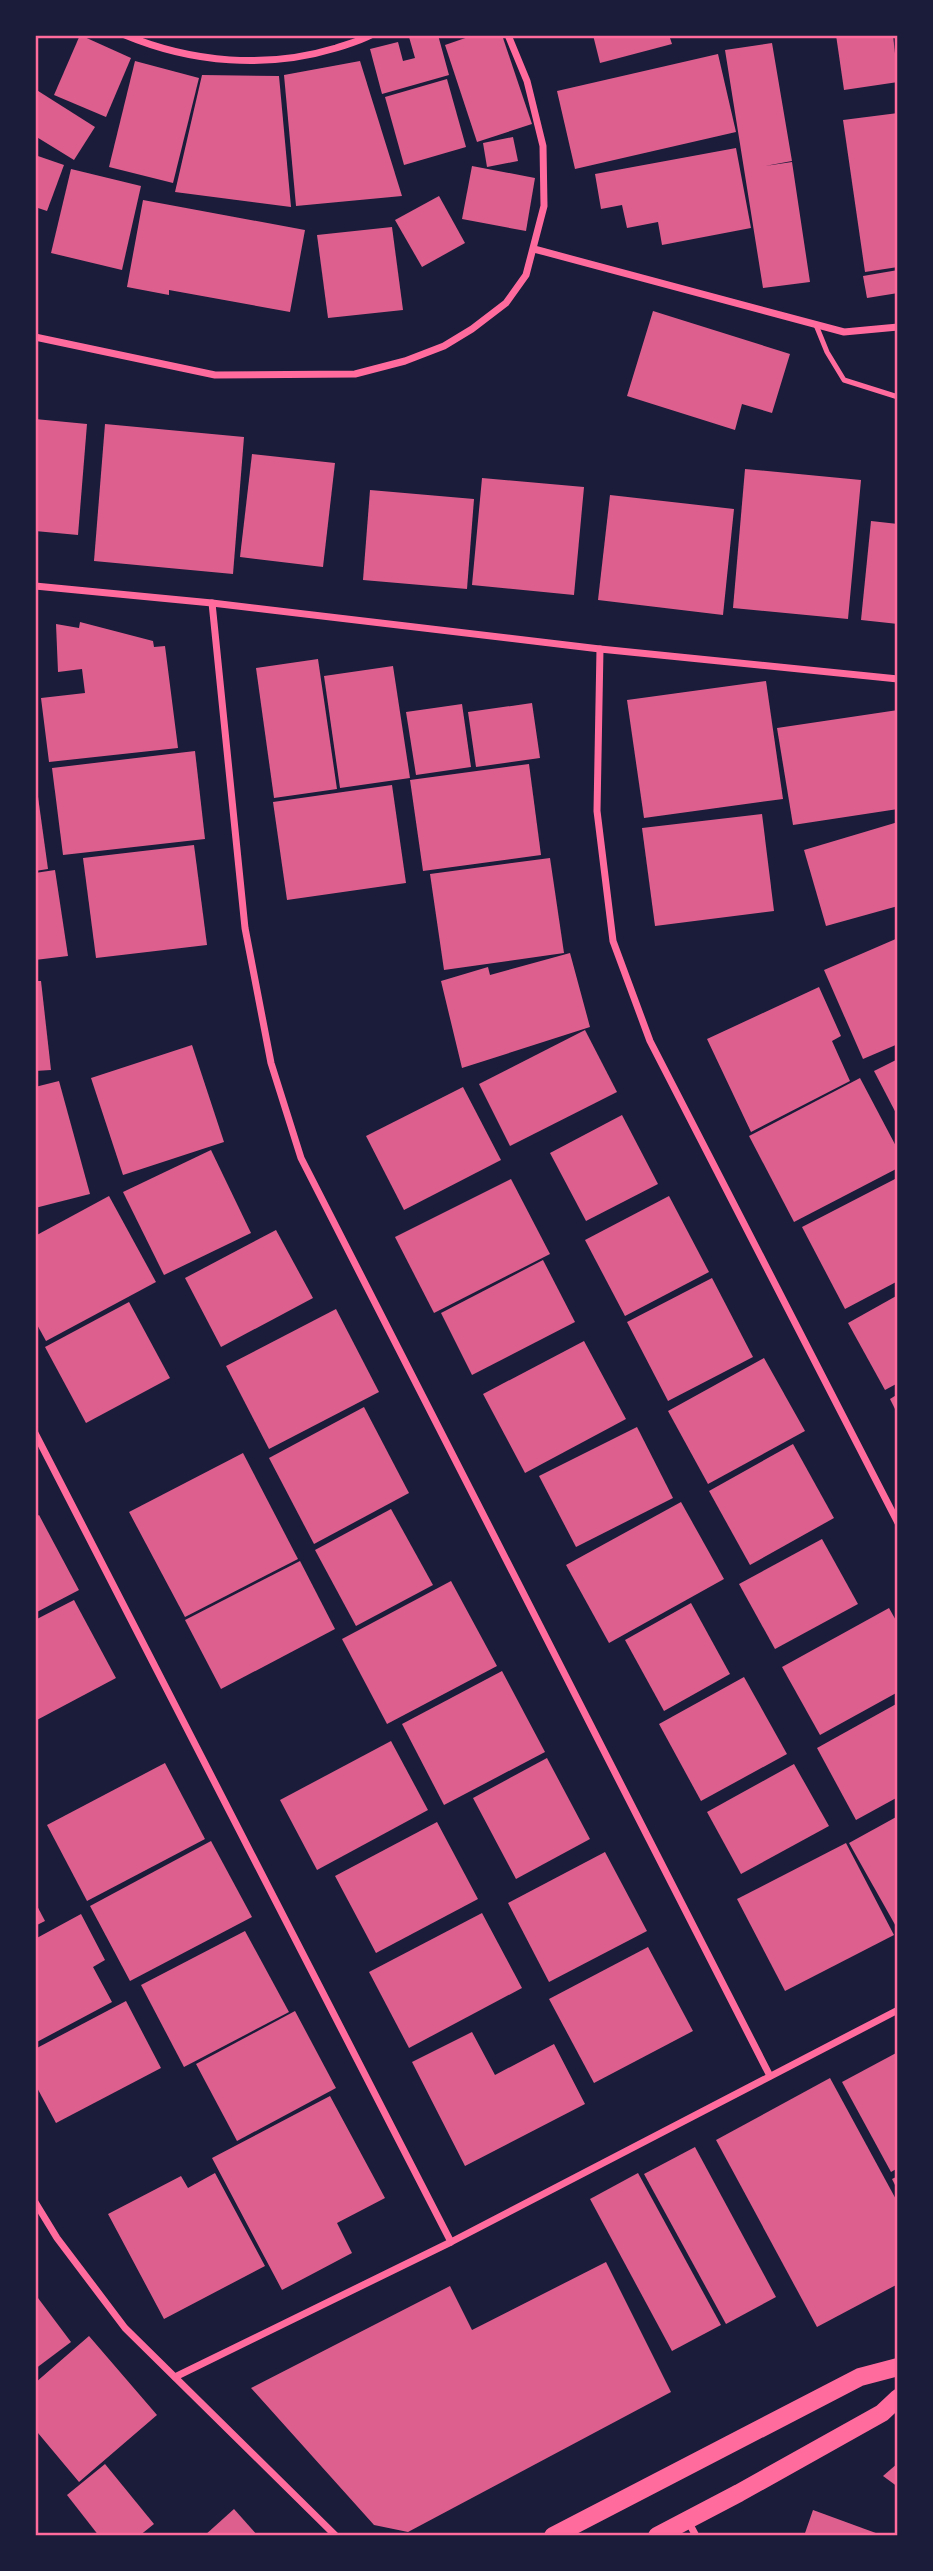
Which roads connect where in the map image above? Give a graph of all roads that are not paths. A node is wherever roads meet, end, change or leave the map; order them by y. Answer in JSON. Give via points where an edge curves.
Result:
{"nodes":[{"id":1,"x":125,"y":35,"type":"edge"},
{"id":2,"x":371,"y":35,"type":"edge"},
{"id":3,"x":508,"y":35,"type":"edge"},
{"id":4,"x":534,"y":249,"type":"junction"},
{"id":5,"x":816,"y":325,"type":"junction"},
{"id":6,"x":898,"y":327,"type":"edge"},
{"id":7,"x":35,"y":337,"type":"edge"},
{"id":8,"x":898,"y":397,"type":"edge"},
{"id":9,"x":35,"y":586,"type":"edge"},
{"id":10,"x":212,"y":603,"type":"junction"},
{"id":11,"x":600,"y":649,"type":"junction"},
{"id":12,"x":898,"y":679,"type":"edge"},
{"id":13,"x":35,"y":1433,"type":"edge"},
{"id":14,"x":898,"y":1523,"type":"edge"},
{"id":15,"x":898,"y":2010,"type":"edge"},
{"id":16,"x":770,"y":2076,"type":"junction"},
{"id":17,"x":35,"y":2202,"type":"edge"},
{"id":18,"x":451,"y":2242,"type":"junction"},
{"id":19,"x":898,"y":2367,"type":"edge"},
{"id":20,"x":175,"y":2377,"type":"junction"},
{"id":21,"x":898,"y":2398,"type":"edge"},
{"id":22,"x":692,"y":2528,"type":"edge"},
{"id":23,"x":336,"y":2536,"type":"edge"},
{"id":24,"x":553,"y":2536,"type":"edge"},
{"id":25,"x":657,"y":2536,"type":"edge"}],
"edges":[{"from":1,"to":2,"type":"street","via":[[170,50],[230,61],[276,61]]},
{"from":3,"to":4,"type":"street","via":[[527,81],[542,146],[544,206]]},
{"from":4,"to":5,"type":"street"},
{"from":4,"to":7,"type":"street","via":[[526,275],[506,303],[472,329],[444,346],[355,374],[215,375]]},
{"from":5,"to":6,"type":"street","via":[[844,332]]},
{"from":5,"to":8,"type":"lane","via":[[844,380]]},
{"from":9,"to":10,"type":"street"},
{"from":10,"to":11,"type":"street"},
{"from":10,"to":16,"type":"street","via":[[245,928],[271,1063],[301,1158]]},
{"from":11,"to":12,"type":"street"},
{"from":11,"to":14,"type":"street","via":[[597,811],[613,941],[650,1041]]},
{"from":13,"to":18,"type":"street"},
{"from":15,"to":16,"type":"street"},
{"from":16,"to":18,"type":"street"},
{"from":17,"to":20,"type":"street","via":[[125,2328]]},
{"from":18,"to":20,"type":"street"},
{"from":19,"to":24,"type":"main road","via":[[860,2377]]},
{"from":20,"to":23,"type":"street"},
{"from":21,"to":22,"type":"main road","via":[[882,2413]]},
{"from":22,"to":25,"type":"main road"}]}
